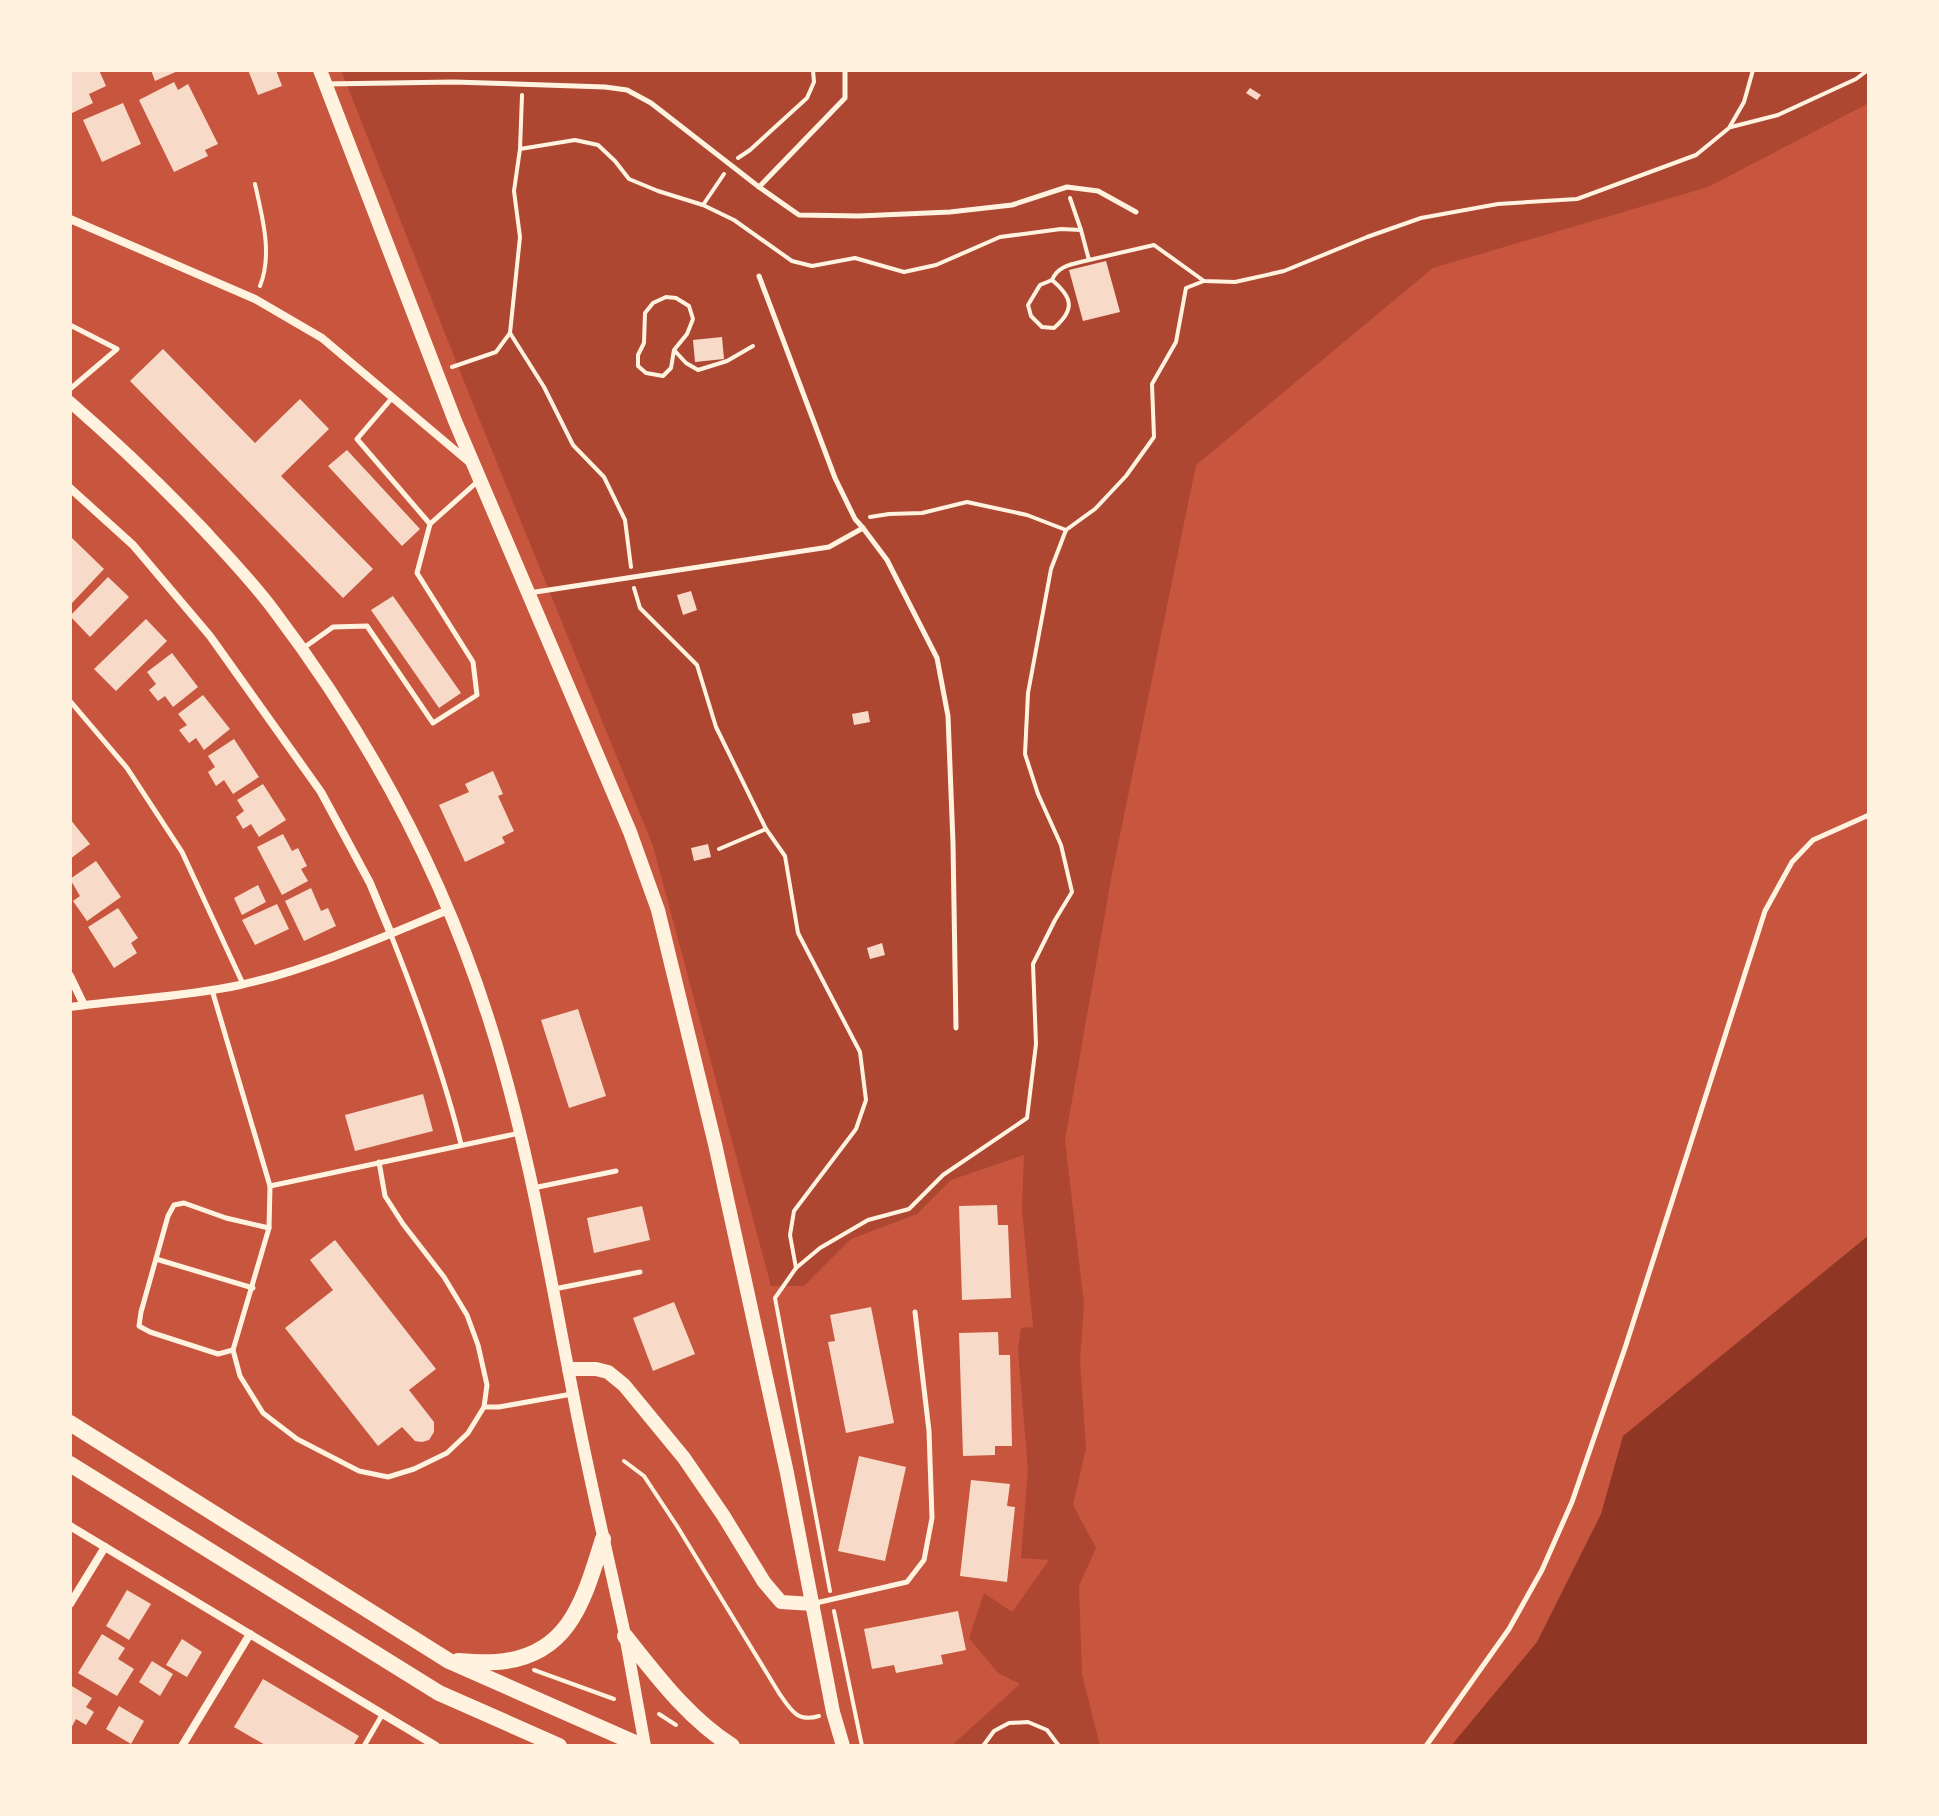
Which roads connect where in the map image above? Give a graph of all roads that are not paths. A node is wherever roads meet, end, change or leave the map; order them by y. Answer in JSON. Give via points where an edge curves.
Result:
{"nodes":[{"id":1,"x":320,"y":70,"type":"edge"},
{"id":2,"x":845,"y":70,"type":"edge"},
{"id":3,"x":325,"y":85,"type":"junction"},
{"id":4,"x":759,"y":187,"type":"junction"},
{"id":5,"x":1136,"y":212,"type":"dead end"},
{"id":6,"x":70,"y":219,"type":"edge"},
{"id":7,"x":759,"y":276,"type":"dead end"},
{"id":8,"x":70,"y":325,"type":"edge"},
{"id":9,"x":70,"y":389,"type":"edge"},
{"id":10,"x":393,"y":397,"type":"junction"},
{"id":11,"x":70,"y":402,"type":"edge"},
{"id":12,"x":477,"y":472,"type":"junction"},
{"id":13,"x":70,"y":488,"type":"edge"},
{"id":14,"x":430,"y":524,"type":"junction"},
{"id":15,"x":863,"y":528,"type":"junction"},
{"id":16,"x":528,"y":594,"type":"junction"},
{"id":17,"x":302,"y":650,"type":"junction"},
{"id":18,"x":70,"y":701,"type":"edge"},
{"id":19,"x":1869,"y":815,"type":"edge"},
{"id":20,"x":448,"y":910,"type":"junction"},
{"id":21,"x":391,"y":934,"type":"junction"},
{"id":22,"x":70,"y":976,"type":"edge"},
{"id":23,"x":243,"y":984,"type":"junction"},
{"id":24,"x":212,"y":990,"type":"junction"},
{"id":25,"x":84,"y":1005,"type":"junction"},
{"id":26,"x":70,"y":1007,"type":"edge"},
{"id":27,"x":956,"y":1028,"type":"dead end"},
{"id":28,"x":521,"y":1133,"type":"junction"},
{"id":29,"x":461,"y":1144,"type":"junction"},
{"id":30,"x":379,"y":1162,"type":"junction"},
{"id":31,"x":616,"y":1171,"type":"dead end"},
{"id":32,"x":270,"y":1186,"type":"junction"},
{"id":33,"x":532,"y":1188,"type":"junction"},
{"id":34,"x":269,"y":1228,"type":"junction"},
{"id":35,"x":156,"y":1259,"type":"junction"},
{"id":36,"x":640,"y":1272,"type":"dead end"},
{"id":37,"x":253,"y":1288,"type":"junction"},
{"id":38,"x":553,"y":1289,"type":"junction"},
{"id":39,"x":915,"y":1312,"type":"dead end"},
{"id":40,"x":233,"y":1350,"type":"junction"},
{"id":41,"x":569,"y":1369,"type":"junction"},
{"id":42,"x":573,"y":1393,"type":"junction"},
{"id":43,"x":484,"y":1407,"type":"junction"},
{"id":44,"x":70,"y":1423,"type":"edge"},
{"id":45,"x":70,"y":1464,"type":"edge"},
{"id":46,"x":70,"y":1526,"type":"edge"},
{"id":47,"x":603,"y":1539,"type":"junction"},
{"id":48,"x":105,"y":1547,"type":"junction"},
{"id":49,"x":70,"y":1604,"type":"edge"},
{"id":50,"x":813,"y":1604,"type":"junction"},
{"id":51,"x":250,"y":1634,"type":"junction"},
{"id":52,"x":625,"y":1636,"type":"junction"},
{"id":53,"x":449,"y":1661,"type":"junction"},
{"id":54,"x":383,"y":1714,"type":"junction"},
{"id":55,"x":182,"y":1746,"type":"edge"},
{"id":56,"x":364,"y":1746,"type":"edge"},
{"id":57,"x":436,"y":1746,"type":"edge"},
{"id":58,"x":559,"y":1746,"type":"edge"},
{"id":59,"x":644,"y":1746,"type":"edge"},
{"id":60,"x":732,"y":1746,"type":"edge"},
{"id":61,"x":843,"y":1746,"type":"edge"},
{"id":62,"x":1426,"y":1746,"type":"edge"}],
"edges":[{"from":1,"to":3,"type":"main road"},
{"from":2,"to":4,"type":"lane","via":[[845,98]]},
{"from":3,"to":4,"type":"lane","via":[[467,83],[627,90]]},
{"from":3,"to":12,"type":"main road"},
{"from":4,"to":5,"type":"lane","via":[[799,215],[950,212],[1012,205],[1067,187],[1098,191]]},
{"from":6,"to":10,"type":"street","via":[[255,299],[322,338]]},
{"from":7,"to":15,"type":"lane","via":[[835,478]]},
{"from":8,"to":9,"type":"lane","via":[[117,349]]},
{"from":10,"to":12,"type":"street"},
{"from":10,"to":14,"type":"lane","via":[[357,439]]},
{"from":11,"to":17,"type":"street","via":[[221,549]]},
{"from":12,"to":14,"type":"lane"},
{"from":12,"to":16,"type":"main road"},
{"from":13,"to":21,"type":"street","via":[[133,545],[210,636],[321,792]]},
{"from":14,"to":17,"type":"lane","via":[[417,573],[473,662],[477,695],[433,723],[367,626],[333,627]]},
{"from":15,"to":16,"type":"lane","via":[[829,547]]},
{"from":15,"to":27,"type":"lane","via":[[887,560],[937,658],[948,716]]},
{"from":16,"to":50,"type":"main road","via":[[658,910],[715,1144]]},
{"from":17,"to":20,"type":"street","via":[[381,770]]},
{"from":18,"to":23,"type":"lane","via":[[127,768],[182,852]]},
{"from":19,"to":62,"type":"lane","via":[[1813,840],[1792,862],[1765,911],[1572,1502],[1509,1629]]},
{"from":20,"to":21,"type":"street"},
{"from":20,"to":28,"type":"street","via":[[489,1018]]},
{"from":21,"to":23,"type":"street"},
{"from":21,"to":29,"type":"lane","via":[[422,1013]]},
{"from":22,"to":25,"type":"street"},
{"from":23,"to":24,"type":"street"},
{"from":24,"to":25,"type":"street"},
{"from":24,"to":32,"type":"lane"},
{"from":25,"to":26,"type":"street"},
{"from":28,"to":29,"type":"lane"},
{"from":28,"to":33,"type":"street"},
{"from":29,"to":30,"type":"lane"},
{"from":30,"to":32,"type":"lane"},
{"from":30,"to":43,"type":"lane","via":[[385,1196],[467,1315],[485,1371]]},
{"from":31,"to":33,"type":"lane"},
{"from":32,"to":34,"type":"lane"},
{"from":33,"to":38,"type":"street"},
{"from":34,"to":35,"type":"lane","via":[[184,1203],[174,1205]]},
{"from":34,"to":37,"type":"lane"},
{"from":35,"to":37,"type":"lane"},
{"from":35,"to":40,"type":"lane","via":[[139,1326],[218,1354]]},
{"from":36,"to":38,"type":"lane"},
{"from":37,"to":40,"type":"lane"},
{"from":38,"to":41,"type":"street"},
{"from":39,"to":50,"type":"lane","via":[[930,1446],[932,1518],[924,1560],[907,1582]]},
{"from":40,"to":43,"type":"lane","via":[[240,1376],[263,1413],[297,1439],[359,1471],[388,1477],[447,1453]]},
{"from":41,"to":42,"type":"street"},
{"from":41,"to":50,"type":"main road","via":[[608,1372],[624,1385],[684,1458],[781,1602]]},
{"from":42,"to":43,"type":"lane"},
{"from":42,"to":47,"type":"street"},
{"from":44,"to":53,"type":"main road"},
{"from":45,"to":58,"type":"main road","via":[[439,1693]]},
{"from":46,"to":48,"type":"street"},
{"from":47,"to":52,"type":"street"},
{"from":47,"to":53,"type":"main road","via":[[580,1607],[558,1637],[525,1657]]},
{"from":48,"to":49,"type":"street"},
{"from":48,"to":51,"type":"street"},
{"from":50,"to":61,"type":"main road"},
{"from":51,"to":54,"type":"street"},
{"from":51,"to":55,"type":"street"},
{"from":52,"to":59,"type":"street"},
{"from":52,"to":60,"type":"main road","via":[[685,1708]]},
{"from":53,"to":59,"type":"main road"},
{"from":54,"to":56,"type":"lane"},
{"from":54,"to":57,"type":"street"}]}
